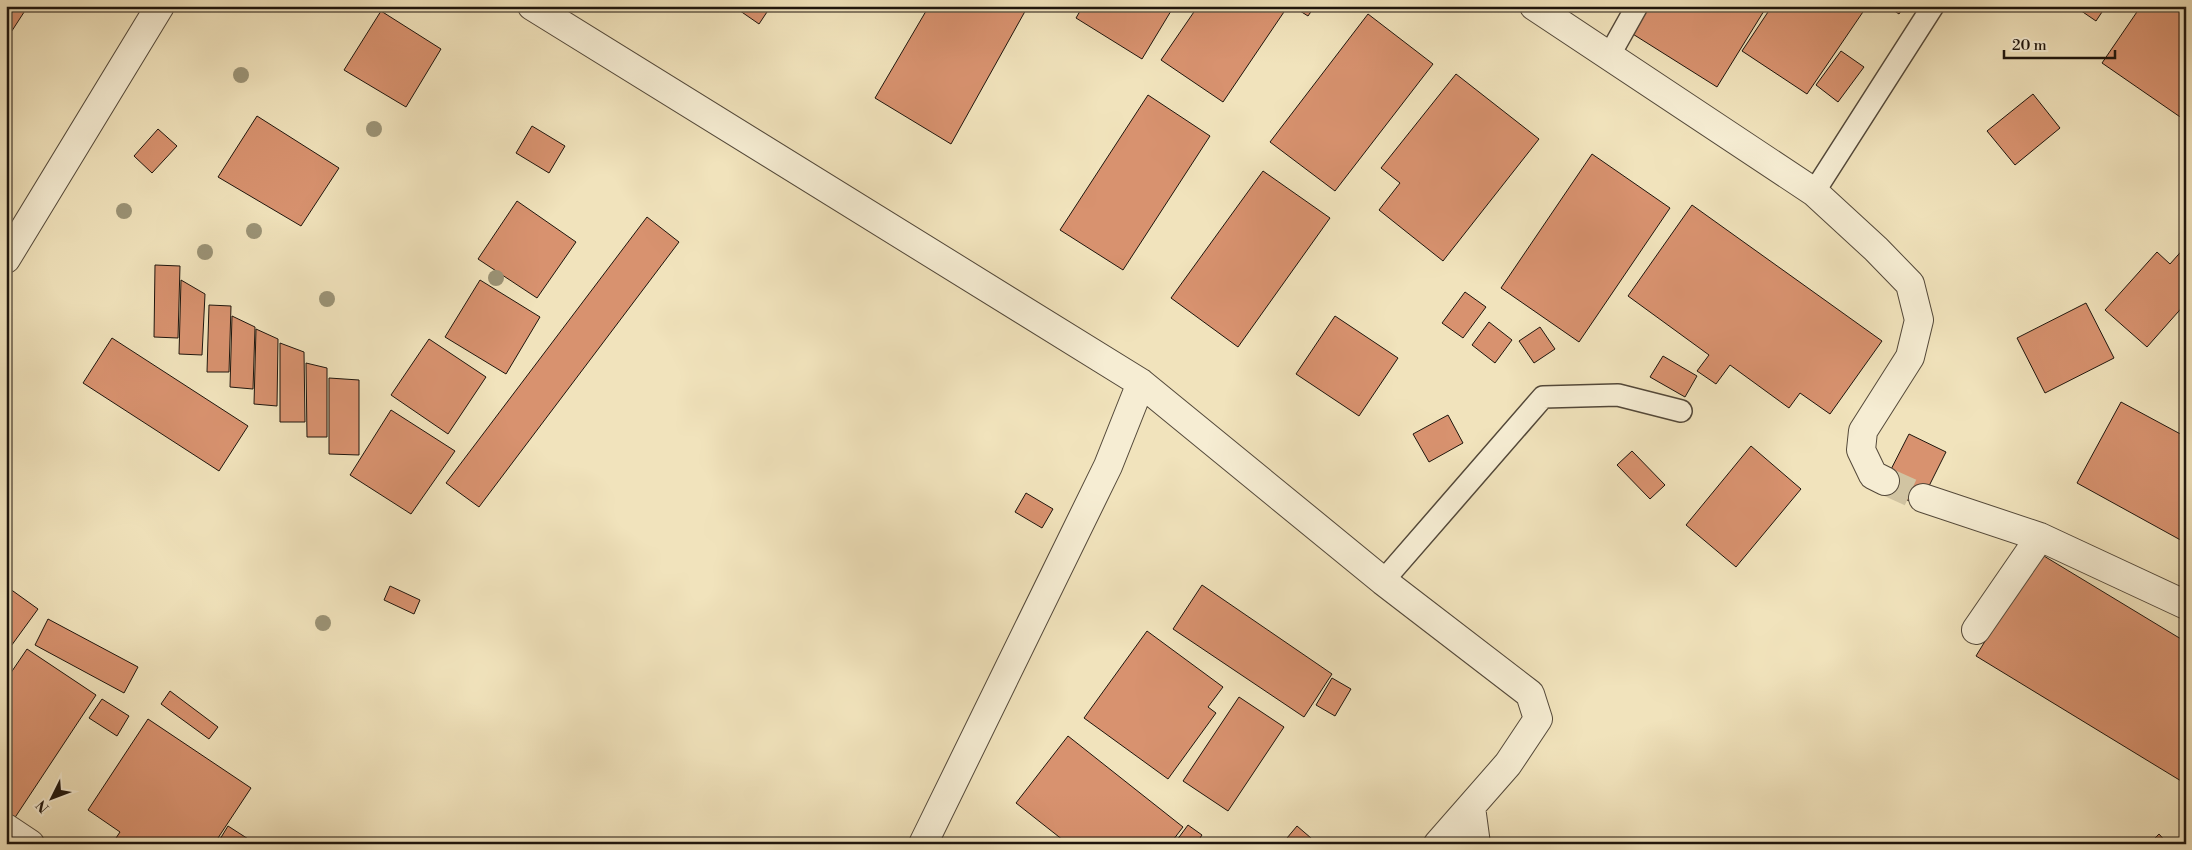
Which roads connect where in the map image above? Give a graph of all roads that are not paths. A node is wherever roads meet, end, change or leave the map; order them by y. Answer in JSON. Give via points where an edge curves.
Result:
{"nodes":[{"id":1,"x":160,"y":6,"type":"edge"},
{"id":2,"x":532,"y":6,"type":"edge"},
{"id":3,"x":1534,"y":6,"type":"edge"},
{"id":4,"x":1637,"y":6,"type":"edge"},
{"id":5,"x":1933,"y":6,"type":"edge"},
{"id":6,"x":1609,"y":56,"type":"junction"},
{"id":7,"x":1814,"y":192,"type":"junction"},
{"id":8,"x":8,"y":251,"type":"edge"},
{"id":9,"x":1141,"y":383,"type":"junction"},
{"id":10,"x":1681,"y":411,"type":"dead end"},
{"id":11,"x":1885,"y":481,"type":"tunnel mouth"},
{"id":12,"x":1923,"y":498,"type":"tunnel mouth"},
{"id":13,"x":2040,"y":537,"type":"junction"},
{"id":14,"x":1383,"y":581,"type":"junction"},
{"id":15,"x":2186,"y":605,"type":"edge"},
{"id":16,"x":1976,"y":630,"type":"dead end"},
{"id":17,"x":1471,"y":806,"type":"junction"},
{"id":18,"x":6,"y":828,"type":"edge"},
{"id":19,"x":30,"y":844,"type":"edge"},
{"id":20,"x":923,"y":844,"type":"edge"},
{"id":21,"x":1438,"y":844,"type":"edge"},
{"id":22,"x":1476,"y":844,"type":"edge"}],
"edges":[{"from":1,"to":8,"type":"street"},
{"from":2,"to":9,"type":"street"},
{"from":3,"to":6,"type":"street"},
{"from":4,"to":6,"type":"lane"},
{"from":5,"to":7,"type":"lane"},
{"from":6,"to":7,"type":"street"},
{"from":7,"to":11,"type":"street","via":[[1910,284],[1915,302],[1919,320],[1910,358],[1863,431],[1861,450],[1873,475]]},
{"from":9,"to":14,"type":"street"},
{"from":9,"to":20,"type":"street","via":[[1108,466]]},
{"from":10,"to":14,"type":"lane","via":[[1618,395],[1543,397]]},
{"from":12,"to":13,"type":"street"},
{"from":13,"to":15,"type":"street"},
{"from":13,"to":16,"type":"street"},
{"from":14,"to":17,"type":"street","via":[[1530,694],[1538,719],[1508,764]]},
{"from":17,"to":21,"type":"street"},
{"from":17,"to":22,"type":"street"},
{"from":18,"to":19,"type":"street"}]}
